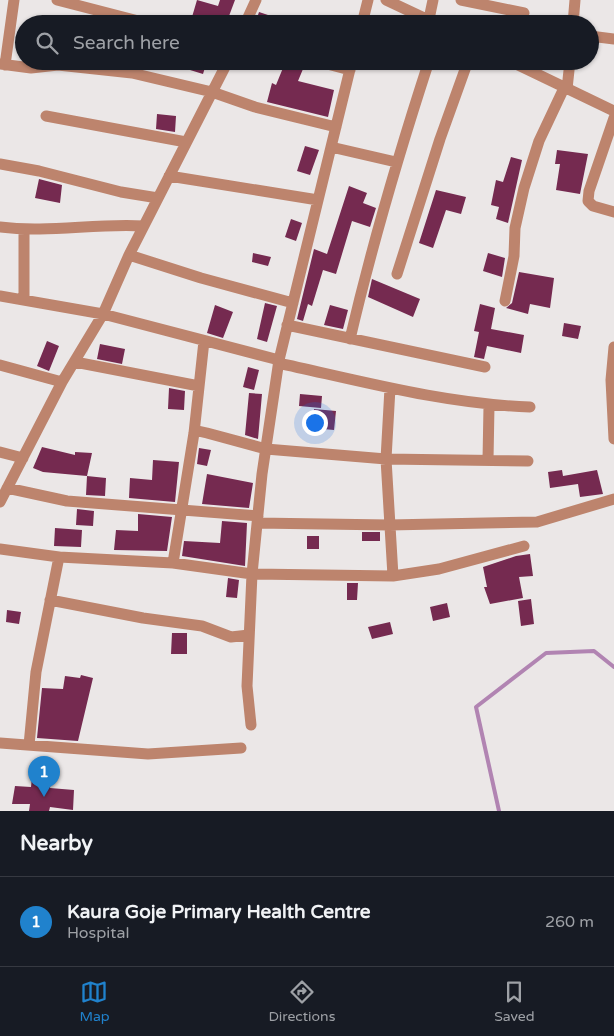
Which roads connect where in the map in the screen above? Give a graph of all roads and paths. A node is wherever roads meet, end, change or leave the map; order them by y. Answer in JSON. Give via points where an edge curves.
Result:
{"nodes":[{"id":1,"x":14,"y":0,"type":"edge"},
{"id":2,"x":57,"y":0,"type":"edge"},
{"id":3,"x":256,"y":0,"type":"edge"},
{"id":4,"x":368,"y":0,"type":"edge"},
{"id":5,"x":386,"y":0,"type":"edge"},
{"id":6,"x":433,"y":0,"type":"edge"},
{"id":7,"x":461,"y":0,"type":"edge"},
{"id":8,"x":575,"y":0,"type":"edge"},
{"id":9,"x":524,"y":13,"type":"dead end"},
{"id":10,"x":115,"y":15,"type":"edge"},
{"id":11,"x":249,"y":15,"type":"edge"},
{"id":12,"x":364,"y":15,"type":"edge"},
{"id":13,"x":418,"y":15,"type":"edge"},
{"id":14,"x":433,"y":15,"type":"edge"},
{"id":15,"x":574,"y":15,"type":"edge"},
{"id":16,"x":599,"y":37,"type":"edge"},
{"id":17,"x":614,"y":39,"type":"edge"},
{"id":18,"x":2,"y":64,"type":"edge"},
{"id":19,"x":15,"y":66,"type":"edge"},
{"id":20,"x":106,"y":70,"type":"edge"},
{"id":21,"x":223,"y":70,"type":"edge"},
{"id":22,"x":350,"y":70,"type":"edge"},
{"id":23,"x":426,"y":70,"type":"edge"},
{"id":24,"x":465,"y":70,"type":"edge"},
{"id":25,"x":529,"y":70,"type":"edge"},
{"id":26,"x":569,"y":70,"type":"edge"},
{"id":27,"x":566,"y":88,"type":"junction"},
{"id":28,"x":212,"y":92,"type":"junction"},
{"id":29,"x":614,"y":111,"type":"edge"},
{"id":30,"x":46,"y":116,"type":"dead end"},
{"id":31,"x":614,"y":118,"type":"edge"},
{"id":32,"x":336,"y":128,"type":"junction"},
{"id":33,"x":186,"y":142,"type":"junction"},
{"id":34,"x":331,"y":147,"type":"junction"},
{"id":35,"x":396,"y":162,"type":"junction"},
{"id":36,"x":0,"y":164,"type":"edge"},
{"id":37,"x":169,"y":176,"type":"junction"},
{"id":38,"x":158,"y":198,"type":"junction"},
{"id":39,"x":318,"y":200,"type":"junction"},
{"id":40,"x":614,"y":212,"type":"edge"},
{"id":41,"x":144,"y":226,"type":"junction"},
{"id":42,"x":0,"y":227,"type":"edge"},
{"id":43,"x":24,"y":230,"type":"junction"},
{"id":44,"x":129,"y":255,"type":"junction"},
{"id":45,"x":397,"y":274,"type":"dead end"},
{"id":46,"x":0,"y":296,"type":"edge"},
{"id":47,"x":24,"y":299,"type":"junction"},
{"id":48,"x":505,"y":301,"type":"dead end"},
{"id":49,"x":293,"y":302,"type":"junction"},
{"id":50,"x":103,"y":314,"type":"junction"},
{"id":51,"x":287,"y":326,"type":"junction"},
{"id":52,"x":350,"y":339,"type":"junction"},
{"id":53,"x":204,"y":341,"type":"junction"},
{"id":54,"x":614,"y":347,"type":"edge"},
{"id":55,"x":278,"y":361,"type":"junction"},
{"id":56,"x":75,"y":362,"type":"junction"},
{"id":57,"x":0,"y":365,"type":"edge"},
{"id":58,"x":485,"y":366,"type":"dead end"},
{"id":59,"x":62,"y":382,"type":"junction"},
{"id":60,"x":199,"y":386,"type":"junction"},
{"id":61,"x":390,"y":388,"type":"junction"},
{"id":62,"x":489,"y":406,"type":"junction"},
{"id":63,"x":530,"y":407,"type":"dead end"},
{"id":64,"x":194,"y":433,"type":"junction"},
{"id":65,"x":614,"y":439,"type":"edge"},
{"id":66,"x":266,"y":449,"type":"junction"},
{"id":67,"x":0,"y":452,"type":"edge"},
{"id":68,"x":23,"y":458,"type":"junction"},
{"id":69,"x":386,"y":459,"type":"junction"},
{"id":70,"x":488,"y":460,"type":"junction"},
{"id":71,"x":528,"y":461,"type":"dead end"},
{"id":72,"x":8,"y":488,"type":"junction"},
{"id":73,"x":614,"y":500,"type":"edge"},
{"id":74,"x":0,"y":502,"type":"edge"},
{"id":75,"x":183,"y":510,"type":"junction"},
{"id":76,"x":257,"y":520,"type":"junction"},
{"id":77,"x":389,"y":525,"type":"junction"},
{"id":78,"x":524,"y":546,"type":"dead end"},
{"id":79,"x":0,"y":549,"type":"edge"},
{"id":80,"x":59,"y":557,"type":"junction"},
{"id":81,"x":174,"y":563,"type":"junction"},
{"id":82,"x":252,"y":574,"type":"junction"},
{"id":83,"x":394,"y":576,"type":"junction"},
{"id":84,"x":50,"y":600,"type":"junction"},
{"id":85,"x":249,"y":635,"type":"junction"},
{"id":86,"x":251,"y":725,"type":"dead end"},
{"id":87,"x":0,"y":742,"type":"edge"},
{"id":88,"x":29,"y":745,"type":"junction"},
{"id":89,"x":242,"y":748,"type":"dead end"}],
"edges":[{"from":1,"to":18,"type":"street"},
{"from":2,"to":10,"type":"street"},
{"from":3,"to":11,"type":"street"},
{"from":4,"to":12,"type":"street"},
{"from":5,"to":13,"type":"street"},
{"from":6,"to":14,"type":"street"},
{"from":7,"to":9,"type":"street"},
{"from":8,"to":15,"type":"street"},
{"from":16,"to":17,"type":"street"},
{"from":18,"to":19,"type":"street"},
{"from":20,"to":28,"type":"street"},
{"from":21,"to":28,"type":"street"},
{"from":22,"to":32,"type":"street"},
{"from":23,"to":35,"type":"street"},
{"from":24,"to":45,"type":"street"},
{"from":25,"to":27,"type":"street"},
{"from":26,"to":27,"type":"street"},
{"from":27,"to":29,"type":"street"},
{"from":27,"to":48,"type":"street","via":[[538,141],[524,188]]},
{"from":28,"to":32,"type":"street"},
{"from":28,"to":33,"type":"street"},
{"from":30,"to":33,"type":"street"},
{"from":31,"to":40,"type":"street","via":[[588,201],[593,206]]},
{"from":32,"to":34,"type":"street"},
{"from":33,"to":37,"type":"street"},
{"from":34,"to":35,"type":"street"},
{"from":34,"to":39,"type":"street"},
{"from":35,"to":52,"type":"street"},
{"from":36,"to":38,"type":"street"},
{"from":37,"to":38,"type":"street"},
{"from":37,"to":39,"type":"street"},
{"from":38,"to":41,"type":"street"},
{"from":39,"to":49,"type":"street"},
{"from":41,"to":43,"type":"street"},
{"from":41,"to":44,"type":"street"},
{"from":42,"to":43,"type":"street"},
{"from":43,"to":47,"type":"street"},
{"from":44,"to":49,"type":"street"},
{"from":44,"to":50,"type":"street"},
{"from":46,"to":47,"type":"street"},
{"from":47,"to":50,"type":"street"},
{"from":49,"to":51,"type":"street"},
{"from":50,"to":53,"type":"street"},
{"from":50,"to":56,"type":"street"},
{"from":51,"to":52,"type":"street"},
{"from":51,"to":55,"type":"street"},
{"from":52,"to":58,"type":"street"},
{"from":53,"to":55,"type":"street"},
{"from":53,"to":60,"type":"street"},
{"from":54,"to":65,"type":"street","via":[[611,380]]},
{"from":55,"to":61,"type":"street"},
{"from":55,"to":66,"type":"street"},
{"from":56,"to":59,"type":"street"},
{"from":56,"to":60,"type":"street"},
{"from":57,"to":59,"type":"street"},
{"from":59,"to":68,"type":"street"},
{"from":60,"to":64,"type":"street"},
{"from":61,"to":62,"type":"street"},
{"from":61,"to":69,"type":"street"},
{"from":62,"to":63,"type":"street"},
{"from":62,"to":70,"type":"street"},
{"from":64,"to":66,"type":"street","via":[[198,431]]},
{"from":64,"to":75,"type":"street"},
{"from":66,"to":69,"type":"street"},
{"from":66,"to":76,"type":"street"},
{"from":67,"to":68,"type":"street"},
{"from":68,"to":72,"type":"street"},
{"from":69,"to":70,"type":"street"},
{"from":69,"to":77,"type":"street"},
{"from":70,"to":71,"type":"street"},
{"from":72,"to":74,"type":"street"},
{"from":72,"to":75,"type":"street","via":[[67,501]]},
{"from":73,"to":77,"type":"street","via":[[536,522]]},
{"from":75,"to":76,"type":"street"},
{"from":75,"to":81,"type":"street"},
{"from":76,"to":77,"type":"street"},
{"from":76,"to":82,"type":"street"},
{"from":77,"to":83,"type":"street"},
{"from":78,"to":83,"type":"street","via":[[439,570]]},
{"from":79,"to":80,"type":"street"},
{"from":80,"to":81,"type":"street"},
{"from":80,"to":84,"type":"street"},
{"from":81,"to":82,"type":"street"},
{"from":82,"to":83,"type":"street"},
{"from":82,"to":85,"type":"street"},
{"from":84,"to":85,"type":"street","via":[[202,626],[231,637]]},
{"from":84,"to":88,"type":"street","via":[[36,672]]},
{"from":85,"to":86,"type":"street","via":[[247,686]]},
{"from":87,"to":88,"type":"street"},
{"from":88,"to":89,"type":"street","via":[[148,754]]}]}
